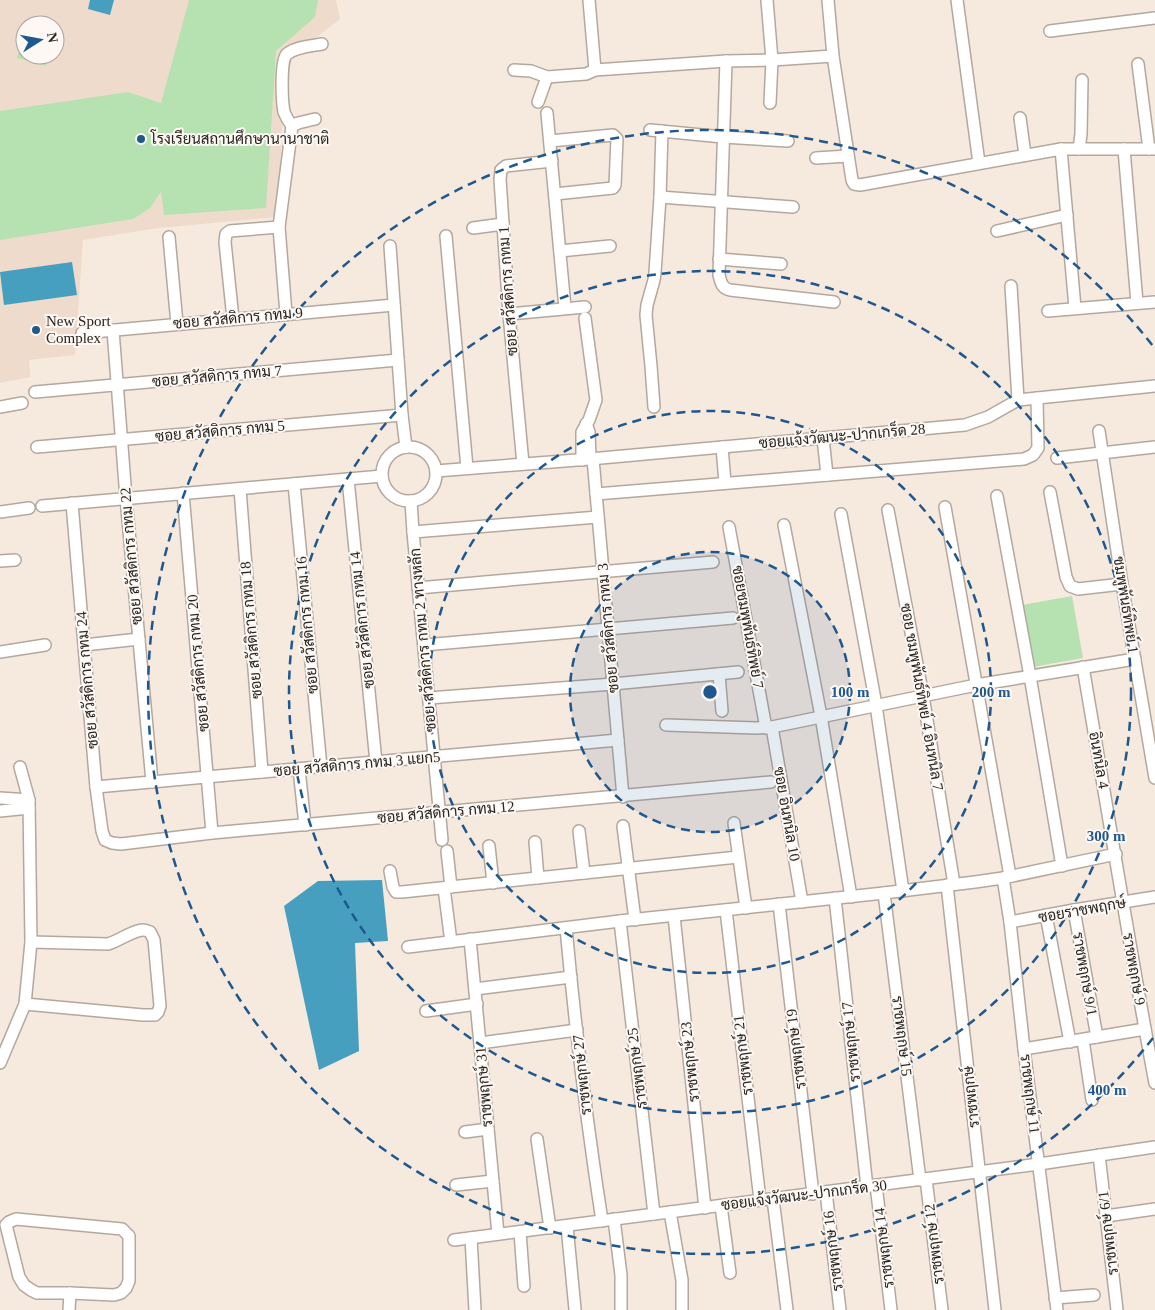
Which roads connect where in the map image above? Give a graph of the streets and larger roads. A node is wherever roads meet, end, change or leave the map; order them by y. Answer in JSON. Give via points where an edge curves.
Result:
{"nodes":[{"id":1,"x":589,"y":0,"type":"edge"},
{"id":2,"x":768,"y":0,"type":"edge"},
{"id":3,"x":828,"y":0,"type":"edge"},
{"id":4,"x":957,"y":0,"type":"edge"},
{"id":5,"x":1155,"y":18,"type":"edge"},
{"id":6,"x":1050,"y":31,"type":"dead end"},
{"id":7,"x":322,"y":44,"type":"dead end"},
{"id":8,"x":833,"y":56,"type":"junction"},
{"id":9,"x":726,"y":60,"type":"junction"},
{"id":10,"x":772,"y":60,"type":"junction"},
{"id":11,"x":1138,"y":64,"type":"dead end"},
{"id":12,"x":514,"y":70,"type":"dead end"},
{"id":13,"x":595,"y":70,"type":"junction"},
{"id":14,"x":547,"y":77,"type":"junction"},
{"id":15,"x":1082,"y":80,"type":"dead end"},
{"id":16,"x":538,"y":102,"type":"dead end"},
{"id":17,"x":770,"y":104,"type":"dead end"},
{"id":18,"x":547,"y":113,"type":"dead end"},
{"id":19,"x":1020,"y":118,"type":"dead end"},
{"id":20,"x":315,"y":119,"type":"dead end"},
{"id":21,"x":292,"y":126,"type":"junction"},
{"id":22,"x":723,"y":137,"type":"junction"},
{"id":23,"x":550,"y":141,"type":"junction"},
{"id":24,"x":788,"y":141,"type":"dead end"},
{"id":25,"x":1079,"y":148,"type":"junction"},
{"id":26,"x":1061,"y":149,"type":"junction"},
{"id":27,"x":1124,"y":149,"type":"junction"},
{"id":28,"x":1152,"y":149,"type":"edge"},
{"id":29,"x":1025,"y":155,"type":"junction"},
{"id":30,"x":848,"y":156,"type":"junction"},
{"id":31,"x":816,"y":158,"type":"dead end"},
{"id":32,"x":552,"y":161,"type":"junction"},
{"id":33,"x":979,"y":163,"type":"junction"},
{"id":34,"x":555,"y":194,"type":"junction"},
{"id":35,"x":660,"y":197,"type":"junction"},
{"id":36,"x":721,"y":202,"type":"junction"},
{"id":37,"x":793,"y":207,"type":"dead end"},
{"id":38,"x":1067,"y":215,"type":"junction"},
{"id":39,"x":503,"y":224,"type":"junction"},
{"id":40,"x":278,"y":227,"type":"junction"},
{"id":41,"x":473,"y":228,"type":"dead end"},
{"id":42,"x":997,"y":231,"type":"dead end"},
{"id":43,"x":446,"y":236,"type":"dead end"},
{"id":44,"x":169,"y":238,"type":"dead end"},
{"id":45,"x":390,"y":246,"type":"dead end"},
{"id":46,"x":610,"y":246,"type":"dead end"},
{"id":47,"x":560,"y":251,"type":"junction"},
{"id":48,"x":719,"y":259,"type":"junction"},
{"id":49,"x":781,"y":264,"type":"dead end"},
{"id":50,"x":1011,"y":286,"type":"dead end"},
{"id":51,"x":834,"y":302,"type":"dead end"},
{"id":52,"x":1155,"y":302,"type":"edge"},
{"id":53,"x":1137,"y":303,"type":"junction"},
{"id":54,"x":394,"y":304,"type":"junction"},
{"id":55,"x":565,"y":308,"type":"junction"},
{"id":56,"x":1075,"y":308,"type":"junction"},
{"id":57,"x":1048,"y":311,"type":"dead end"},
{"id":58,"x":286,"y":314,"type":"junction"},
{"id":59,"x":509,"y":314,"type":"junction"},
{"id":60,"x":233,"y":319,"type":"junction"},
{"id":61,"x":177,"y":324,"type":"junction"},
{"id":62,"x":112,"y":330,"type":"junction"},
{"id":63,"x":82,"y":333,"type":"dead end"},
{"id":64,"x":398,"y":360,"type":"junction"},
{"id":65,"x":117,"y":385,"type":"junction"},
{"id":66,"x":1155,"y":386,"type":"edge"},
{"id":67,"x":35,"y":392,"type":"dead end"},
{"id":68,"x":1037,"y":398,"type":"junction"},
{"id":69,"x":1018,"y":400,"type":"junction"},
{"id":70,"x":22,"y":403,"type":"dead end"},
{"id":71,"x":0,"y":407,"type":"edge"},
{"id":72,"x":654,"y":407,"type":"dead end"},
{"id":73,"x":402,"y":415,"type":"junction"},
{"id":74,"x":1099,"y":431,"type":"dead end"},
{"id":75,"x":823,"y":438,"type":"junction"},
{"id":76,"x":121,"y":440,"type":"junction"},
{"id":77,"x":37,"y":447,"type":"dead end"},
{"id":78,"x":406,"y":447,"type":"junction"},
{"id":79,"x":722,"y":447,"type":"junction"},
{"id":80,"x":1155,"y":447,"type":"edge"},
{"id":81,"x":1102,"y":453,"type":"junction"},
{"id":82,"x":1057,"y":458,"type":"dead end"},
{"id":83,"x":588,"y":459,"type":"junction"},
{"id":84,"x":523,"y":464,"type":"junction"},
{"id":85,"x":467,"y":468,"type":"junction"},
{"id":86,"x":436,"y":471,"type":"junction"},
{"id":87,"x":828,"y":475,"type":"junction"},
{"id":88,"x":382,"y":476,"type":"junction"},
{"id":89,"x":348,"y":479,"type":"junction"},
{"id":90,"x":725,"y":483,"type":"junction"},
{"id":91,"x":294,"y":484,"type":"junction"},
{"id":92,"x":240,"y":489,"type":"junction"},
{"id":93,"x":1050,"y":492,"type":"dead end"},
{"id":94,"x":183,"y":494,"type":"junction"},
{"id":95,"x":596,"y":494,"type":"junction"},
{"id":96,"x":997,"y":496,"type":"dead end"},
{"id":97,"x":126,"y":498,"type":"junction"},
{"id":98,"x":411,"y":501,"type":"junction"},
{"id":99,"x":72,"y":503,"type":"junction"},
{"id":100,"x":42,"y":506,"type":"dead end"},
{"id":101,"x":945,"y":507,"type":"dead end"},
{"id":102,"x":29,"y":508,"type":"dead end"},
{"id":103,"x":888,"y":510,"type":"dead end"},
{"id":104,"x":0,"y":512,"type":"edge"},
{"id":105,"x":841,"y":514,"type":"dead end"},
{"id":106,"x":598,"y":517,"type":"junction"},
{"id":107,"x":784,"y":525,"type":"dead end"},
{"id":108,"x":730,"y":527,"type":"dead end"},
{"id":109,"x":413,"y":532,"type":"junction"},
{"id":110,"x":15,"y":560,"type":"dead end"},
{"id":111,"x":0,"y":561,"type":"edge"},
{"id":112,"x":714,"y":562,"type":"dead end"},
{"id":113,"x":603,"y":573,"type":"junction"},
{"id":114,"x":1122,"y":584,"type":"junction"},
{"id":115,"x":418,"y":588,"type":"junction"},
{"id":116,"x":733,"y":618,"type":"dead end"},
{"id":117,"x":608,"y":628,"type":"junction"},
{"id":118,"x":139,"y":639,"type":"junction"},
{"id":119,"x":45,"y":645,"type":"dead end"},
{"id":120,"x":84,"y":645,"type":"junction"},
{"id":121,"x":424,"y":645,"type":"junction"},
{"id":122,"x":0,"y":652,"type":"edge"},
{"id":123,"x":1134,"y":659,"type":"junction"},
{"id":124,"x":1083,"y":667,"type":"junction"},
{"id":125,"x":738,"y":672,"type":"dead end"},
{"id":126,"x":719,"y":674,"type":"junction"},
{"id":127,"x":1030,"y":676,"type":"junction"},
{"id":128,"x":613,"y":684,"type":"junction"},
{"id":129,"x":976,"y":684,"type":"junction"},
{"id":130,"x":923,"y":696,"type":"junction"},
{"id":131,"x":429,"y":698,"type":"junction"},
{"id":132,"x":876,"y":705,"type":"junction"},
{"id":133,"x":722,"y":711,"type":"dead end"},
{"id":134,"x":821,"y":716,"type":"junction"},
{"id":135,"x":666,"y":725,"type":"dead end"},
{"id":136,"x":769,"y":727,"type":"junction"},
{"id":137,"x":618,"y":740,"type":"junction"},
{"id":138,"x":434,"y":757,"type":"junction"},
{"id":139,"x":376,"y":762,"type":"junction"},
{"id":140,"x":20,"y":767,"type":"dead end"},
{"id":141,"x":321,"y":767,"type":"junction"},
{"id":142,"x":299,"y":769,"type":"junction"},
{"id":143,"x":262,"y":772,"type":"junction"},
{"id":144,"x":208,"y":777,"type":"junction"},
{"id":145,"x":1155,"y":778,"type":"edge"},
{"id":146,"x":152,"y":782,"type":"junction"},
{"id":147,"x":771,"y":782,"type":"dead end"},
{"id":148,"x":96,"y":787,"type":"junction"},
{"id":149,"x":623,"y":797,"type":"junction"},
{"id":150,"x":0,"y":798,"type":"edge"},
{"id":151,"x":29,"y":804,"type":"junction"},
{"id":152,"x":0,"y":811,"type":"edge"},
{"id":153,"x":440,"y":813,"type":"junction"},
{"id":154,"x":734,"y":823,"type":"dead end"},
{"id":155,"x":305,"y":825,"type":"junction"},
{"id":156,"x":623,"y":826,"type":"dead end"},
{"id":157,"x":579,"y":831,"type":"dead end"},
{"id":158,"x":212,"y":833,"type":"junction"},
{"id":159,"x":442,"y":840,"type":"dead end"},
{"id":160,"x":535,"y":842,"type":"dead end"},
{"id":161,"x":121,"y":844,"type":"joint"},
{"id":162,"x":489,"y":846,"type":"dead end"},
{"id":163,"x":447,"y":851,"type":"dead end"},
{"id":164,"x":1116,"y":854,"type":"junction"},
{"id":165,"x":738,"y":857,"type":"junction"},
{"id":166,"x":1062,"y":866,"type":"junction"},
{"id":167,"x":628,"y":868,"type":"junction"},
{"id":168,"x":390,"y":871,"type":"dead end"},
{"id":169,"x":584,"y":873,"type":"junction"},
{"id":170,"x":1006,"y":877,"type":"junction"},
{"id":171,"x":538,"y":878,"type":"junction"},
{"id":172,"x":493,"y":882,"type":"junction"},
{"id":173,"x":950,"y":885,"type":"junction"},
{"id":174,"x":447,"y":888,"type":"junction"},
{"id":175,"x":904,"y":891,"type":"junction"},
{"id":176,"x":884,"y":893,"type":"junction"},
{"id":177,"x":851,"y":897,"type":"junction"},
{"id":178,"x":1155,"y":897,"type":"edge"},
{"id":179,"x":835,"y":898,"type":"junction"},
{"id":180,"x":802,"y":902,"type":"junction"},
{"id":181,"x":1123,"y":903,"type":"junction"},
{"id":182,"x":779,"y":904,"type":"junction"},
{"id":183,"x":746,"y":908,"type":"junction"},
{"id":184,"x":726,"y":910,"type":"junction"},
{"id":185,"x":1074,"y":910,"type":"junction"},
{"id":186,"x":1046,"y":915,"type":"junction"},
{"id":187,"x":674,"y":916,"type":"junction"},
{"id":188,"x":635,"y":920,"type":"junction"},
{"id":189,"x":620,"y":921,"type":"junction"},
{"id":190,"x":1010,"y":922,"type":"junction"},
{"id":191,"x":566,"y":928,"type":"junction"},
{"id":192,"x":470,"y":939,"type":"junction"},
{"id":193,"x":30,"y":942,"type":"junction"},
{"id":194,"x":451,"y":942,"type":"junction"},
{"id":195,"x":408,"y":947,"type":"dead end"},
{"id":196,"x":571,"y":977,"type":"junction"},
{"id":197,"x":475,"y":989,"type":"junction"},
{"id":198,"x":25,"y":1004,"type":"junction"},
{"id":199,"x":476,"y":1004,"type":"junction"},
{"id":200,"x":426,"y":1011,"type":"dead end"},
{"id":201,"x":1145,"y":1029,"type":"junction"},
{"id":202,"x":577,"y":1030,"type":"junction"},
{"id":203,"x":1097,"y":1037,"type":"junction"},
{"id":204,"x":1083,"y":1040,"type":"junction"},
{"id":205,"x":1070,"y":1042,"type":"junction"},
{"id":206,"x":480,"y":1043,"type":"junction"},
{"id":207,"x":1024,"y":1049,"type":"junction"},
{"id":208,"x":0,"y":1063,"type":"edge"},
{"id":209,"x":1155,"y":1084,"type":"edge"},
{"id":210,"x":1092,"y":1100,"type":"dead end"},
{"id":211,"x":488,"y":1129,"type":"junction"},
{"id":212,"x":466,"y":1132,"type":"dead end"},
{"id":213,"x":537,"y":1139,"type":"dead end"},
{"id":214,"x":1155,"y":1147,"type":"edge"},
{"id":215,"x":1099,"y":1155,"type":"junction"},
{"id":216,"x":1039,"y":1164,"type":"junction"},
{"id":217,"x":979,"y":1172,"type":"junction"},
{"id":218,"x":923,"y":1179,"type":"junction"},
{"id":219,"x":493,"y":1180,"type":"junction"},
{"id":220,"x":456,"y":1185,"type":"dead end"},
{"id":221,"x":872,"y":1186,"type":"junction"},
{"id":222,"x":826,"y":1192,"type":"junction"},
{"id":223,"x":813,"y":1194,"type":"junction"},
{"id":224,"x":773,"y":1199,"type":"junction"},
{"id":225,"x":760,"y":1200,"type":"junction"},
{"id":226,"x":721,"y":1206,"type":"junction"},
{"id":227,"x":706,"y":1208,"type":"junction"},
{"id":228,"x":1155,"y":1210,"type":"edge"},
{"id":229,"x":670,"y":1212,"type":"junction"},
{"id":230,"x":654,"y":1214,"type":"junction"},
{"id":231,"x":1106,"y":1216,"type":"junction"},
{"id":232,"x":614,"y":1219,"type":"junction"},
{"id":233,"x":602,"y":1221,"type":"junction"},
{"id":234,"x":567,"y":1226,"type":"junction"},
{"id":235,"x":550,"y":1228,"type":"junction"},
{"id":236,"x":520,"y":1232,"type":"junction"},
{"id":237,"x":498,"y":1234,"type":"junction"},
{"id":238,"x":471,"y":1238,"type":"junction"},
{"id":239,"x":454,"y":1240,"type":"dead end"},
{"id":240,"x":730,"y":1273,"type":"dead end"},
{"id":241,"x":524,"y":1286,"type":"dead end"},
{"id":242,"x":70,"y":1293,"type":"junction"},
{"id":243,"x":1094,"y":1295,"type":"dead end"},
{"id":244,"x":1055,"y":1298,"type":"junction"},
{"id":245,"x":575,"y":1309,"type":"dead end"},
{"id":246,"x":69,"y":1310,"type":"edge"},
{"id":247,"x":475,"y":1310,"type":"edge"},
{"id":248,"x":621,"y":1310,"type":"edge"},
{"id":249,"x":682,"y":1310,"type":"edge"},
{"id":250,"x":787,"y":1310,"type":"edge"},
{"id":251,"x":840,"y":1310,"type":"edge"},
{"id":252,"x":891,"y":1310,"type":"edge"},
{"id":253,"x":942,"y":1310,"type":"edge"},
{"id":254,"x":995,"y":1310,"type":"edge"},
{"id":255,"x":1057,"y":1310,"type":"edge"},
{"id":256,"x":1117,"y":1310,"type":"edge"}],
"edges":[{"from":1,"to":13,"type":"street"},
{"from":2,"to":10,"type":"street"},
{"from":3,"to":8,"type":"street"},
{"from":4,"to":33,"type":"street"},
{"from":5,"to":6,"type":"street"},
{"from":7,"to":21,"type":"street","via":[[289,52],[284,58],[283,105]]},
{"from":8,"to":10,"type":"street"},
{"from":8,"to":30,"type":"street"},
{"from":9,"to":10,"type":"street"},
{"from":9,"to":13,"type":"street"},
{"from":9,"to":22,"type":"street"},
{"from":10,"to":17,"type":"street"},
{"from":11,"to":28,"type":"street"},
{"from":12,"to":14,"type":"street","via":[[531,71]]},
{"from":13,"to":14,"type":"street","via":[[586,74]]},
{"from":14,"to":16,"type":"street"},
{"from":15,"to":25,"type":"street"},
{"from":18,"to":23,"type":"street"},
{"from":19,"to":29,"type":"street"},
{"from":20,"to":21,"type":"street"},
{"from":21,"to":40,"type":"street"},
{"from":22,"to":24,"type":"street"},
{"from":22,"to":35,"type":"street","via":[[656,130]]},
{"from":22,"to":36,"type":"street"},
{"from":23,"to":32,"type":"street"},
{"from":23,"to":34,"type":"street","via":[[613,134],[617,139],[613,188]]},
{"from":25,"to":26,"type":"street"},
{"from":25,"to":27,"type":"street"},
{"from":26,"to":29,"type":"street"},
{"from":26,"to":38,"type":"street"},
{"from":27,"to":28,"type":"street"},
{"from":27,"to":53,"type":"street"},
{"from":29,"to":33,"type":"street"},
{"from":30,"to":31,"type":"street"},
{"from":30,"to":33,"type":"street","via":[[852,180],[860,185]]},
{"from":32,"to":34,"type":"street"},
{"from":32,"to":39,"type":"street","name":"ซอย สวัสดิการ กทม 1","via":[[506,166],[501,170]]},
{"from":34,"to":47,"type":"street"},
{"from":35,"to":36,"type":"street"},
{"from":35,"to":72,"type":"street","via":[[654,280],[646,315]]},
{"from":36,"to":37,"type":"street"},
{"from":36,"to":48,"type":"street"},
{"from":38,"to":42,"type":"street"},
{"from":38,"to":56,"type":"street"},
{"from":39,"to":41,"type":"street"},
{"from":39,"to":59,"type":"street","name":"ซอย สวัสดิการ กทม 1"},
{"from":40,"to":58,"type":"street"},
{"from":40,"to":60,"type":"street","via":[[226,234]]},
{"from":43,"to":85,"type":"street"},
{"from":44,"to":61,"type":"street"},
{"from":45,"to":54,"type":"street"},
{"from":46,"to":47,"type":"street"},
{"from":47,"to":55,"type":"street"},
{"from":48,"to":49,"type":"street"},
{"from":48,"to":51,"type":"street","via":[[721,285],[726,289]]},
{"from":50,"to":69,"type":"street"},
{"from":52,"to":53,"type":"street"},
{"from":53,"to":56,"type":"street"},
{"from":54,"to":58,"type":"street","name":"ซอย สวัสดิการ กทม 9"},
{"from":54,"to":64,"type":"street"},
{"from":55,"to":59,"type":"street"},
{"from":55,"to":83,"type":"street","name":"ซอย สวัสดิการ กทม 3","via":[[585,312],[596,400],[582,432]]},
{"from":56,"to":57,"type":"street"},
{"from":58,"to":60,"type":"street","name":"ซอย สวัสดิการ กทม 9"},
{"from":59,"to":84,"type":"street","name":"ซอย สวัสดิการ กทม 1"},
{"from":60,"to":61,"type":"street","name":"ซอย สวัสดิการ กทม 9"},
{"from":61,"to":62,"type":"street","name":"ซอย สวัสดิการ กทม 9"},
{"from":62,"to":63,"type":"street","name":"ซอย สวัสดิการ กทม 9"},
{"from":62,"to":65,"type":"street","name":"ซอย สวัสดิการ กทม 22"},
{"from":64,"to":65,"type":"street","name":"ซอย สวัสดิการ กทม 7"},
{"from":64,"to":73,"type":"street"},
{"from":65,"to":67,"type":"street","name":"ซอย สวัสดิการ กทม 7"},
{"from":65,"to":76,"type":"street","name":"ซอย สวัสดิการ กทม 22"},
{"from":66,"to":68,"type":"street","name":"ซอยแจ้งวัฒนะ-ปากเกร็ด 28"},
{"from":68,"to":69,"type":"street","name":"ซอยแจ้งวัฒนะ-ปากเกร็ด 28"},
{"from":68,"to":87,"type":"street","via":[[1038,448],[1024,459]]},
{"from":69,"to":75,"type":"street","name":"ซอยแจ้งวัฒนะ-ปากเกร็ด 28","via":[[988,418],[965,425]]},
{"from":70,"to":71,"type":"street"},
{"from":73,"to":76,"type":"street","name":"ซอย สวัสดิการ กทม 5"},
{"from":73,"to":78,"type":"street"},
{"from":74,"to":81,"type":"street","name":"ชมพูพันธ์ทิพย์ 1"},
{"from":75,"to":79,"type":"street","name":"ซอยแจ้งวัฒนะ-ปากเกร็ด 28"},
{"from":75,"to":87,"type":"street"},
{"from":76,"to":77,"type":"street","name":"ซอย สวัสดิการ กทม 5"},
{"from":76,"to":97,"type":"street","name":"ซอย สวัสดิการ กทม 22"},
{"from":78,"to":86,"type":"street","via":[[426,453]]},
{"from":78,"to":88,"type":"street","via":[[388,456]]},
{"from":79,"to":83,"type":"street","name":"ซอยแจ้งวัฒนะ-ปากเกร็ด 28"},
{"from":79,"to":90,"type":"street"},
{"from":80,"to":81,"type":"street"},
{"from":81,"to":82,"type":"street"},
{"from":81,"to":114,"type":"street","name":"ชมพูพันธ์ทิพย์ 1"},
{"from":83,"to":84,"type":"street","name":"ซอยแจ้งวัฒนะ-ปากเกร็ด 28"},
{"from":83,"to":95,"type":"street","name":"ซอย สวัสดิการ กทม 3"},
{"from":84,"to":85,"type":"street","name":"ซอยแจ้งวัฒนะ-ปากเกร็ด 28"},
{"from":85,"to":86,"type":"street","name":"ซอยแจ้งวัฒนะ-ปากเกร็ด 28"},
{"from":86,"to":98,"type":"street","via":[[430,491]]},
{"from":87,"to":90,"type":"street"},
{"from":88,"to":89,"type":"street"},
{"from":88,"to":98,"type":"street","via":[[391,495]]},
{"from":89,"to":91,"type":"street"},
{"from":89,"to":139,"type":"street","name":"ซอย สวัสดิการ กทม 14"},
{"from":90,"to":95,"type":"street"},
{"from":91,"to":92,"type":"street"},
{"from":91,"to":141,"type":"street","name":"ซอย สวัสดิการ กทม 16"},
{"from":92,"to":94,"type":"street"},
{"from":92,"to":143,"type":"street","name":"ซอย สวัสดิการ กทม 18"},
{"from":93,"to":114,"type":"street","via":[[1070,586],[1078,589]]},
{"from":94,"to":97,"type":"street"},
{"from":94,"to":144,"type":"street","name":"ซอย สวัสดิการ กทม 20"},
{"from":95,"to":106,"type":"street","name":"ซอย สวัสดิการ กทม 3"},
{"from":96,"to":127,"type":"street"},
{"from":97,"to":99,"type":"street"},
{"from":97,"to":118,"type":"street","name":"ซอย สวัสดิการ กทม 22"},
{"from":98,"to":109,"type":"street","name":"ซอย สวัสดิการ กทม 2 ทางหลัก"},
{"from":99,"to":100,"type":"street"},
{"from":99,"to":120,"type":"street","name":"ซอย สวัสดิการ กทม 24"},
{"from":101,"to":129,"type":"street","name":"ราชพฤกษ์ 11"},
{"from":102,"to":104,"type":"street"},
{"from":103,"to":130,"type":"street","name":"ซอย ชมพูพันธ์ทิพย์ 4 อินทนิล 7"},
{"from":105,"to":132,"type":"street"},
{"from":106,"to":109,"type":"street"},
{"from":106,"to":113,"type":"street","name":"ซอย สวัสดิการ กทม 3"},
{"from":107,"to":134,"type":"street"},
{"from":108,"to":136,"type":"street","name":"ซอยชมพูพันธ์ทิพย์ 7"},
{"from":109,"to":115,"type":"street","name":"ซอย สวัสดิการ กทม 2 ทางหลัก"},
{"from":110,"to":111,"type":"street"},
{"from":112,"to":113,"type":"street"},
{"from":113,"to":115,"type":"street"},
{"from":113,"to":117,"type":"street","name":"ซอย สวัสดิการ กทม 3"},
{"from":114,"to":123,"type":"street","name":"ชมพูพันธ์ทิพย์ 1"},
{"from":115,"to":121,"type":"street","name":"ซอย สวัสดิการ กทม 2 ทางหลัก"},
{"from":116,"to":117,"type":"street"},
{"from":117,"to":121,"type":"street"},
{"from":117,"to":128,"type":"street","name":"ซอย สวัสดิการ กทม 3"},
{"from":118,"to":120,"type":"street"},
{"from":118,"to":146,"type":"street","name":"ซอย สวัสดิการ กทม 22"},
{"from":119,"to":122,"type":"street"},
{"from":120,"to":148,"type":"street","name":"ซอย สวัสดิการ กทม 24"},
{"from":121,"to":131,"type":"street","name":"ซอย สวัสดิการ กทม 2 ทางหลัก"},
{"from":123,"to":124,"type":"street"},
{"from":123,"to":145,"type":"street","name":"ชมพูพันธ์ทิพย์ 1"},
{"from":124,"to":127,"type":"street"},
{"from":124,"to":164,"type":"street","name":"อินทนิล 4"},
{"from":125,"to":126,"type":"street"},
{"from":126,"to":128,"type":"street"},
{"from":126,"to":133,"type":"street"},
{"from":127,"to":129,"type":"street"},
{"from":127,"to":166,"type":"street"},
{"from":128,"to":131,"type":"street"},
{"from":128,"to":137,"type":"street","name":"ซอย สวัสดิการ กทม 3"},
{"from":129,"to":130,"type":"street"},
{"from":129,"to":170,"type":"street","name":"ราชพฤกษ์ 11"},
{"from":130,"to":132,"type":"street"},
{"from":130,"to":173,"type":"street","name":"ซอย ชมพูพันธ์ทิพย์ 4 อินทนิล 7"},
{"from":131,"to":138,"type":"street","name":"ซอย สวัสดิการ กทม 2 ทางหลัก"},
{"from":132,"to":134,"type":"street"},
{"from":132,"to":175,"type":"street"},
{"from":134,"to":136,"type":"street"},
{"from":134,"to":177,"type":"street"},
{"from":135,"to":136,"type":"street"},
{"from":136,"to":180,"type":"street","name":"ซอย อินทนิล 10"},
{"from":137,"to":138,"type":"street","name":"ซอย สวัสดิการ กทม 3 แยก5"},
{"from":137,"to":149,"type":"street","name":"ซอย สวัสดิการ กทม 3"},
{"from":138,"to":139,"type":"street","name":"ซอย สวัสดิการ กทม 3 แยก5"},
{"from":138,"to":153,"type":"street","name":"ซอย สวัสดิการ กทม 2 ทางหลัก"},
{"from":139,"to":141,"type":"street","name":"ซอย สวัสดิการ กทม 3 แยก5"},
{"from":140,"to":151,"type":"street"},
{"from":141,"to":142,"type":"street","name":"ซอย สวัสดิการ กทม 3 แยก5"},
{"from":142,"to":143,"type":"street","name":"ซอย สวัสดิการ กทม 3 แยก5"},
{"from":142,"to":155,"type":"street"},
{"from":143,"to":144,"type":"street","name":"ซอย สวัสดิการ กทม 3 แยก5"},
{"from":144,"to":146,"type":"street","name":"ซอย สวัสดิการ กทม 3 แยก5"},
{"from":144,"to":158,"type":"street","name":"ซอย สวัสดิการ กทม 20"},
{"from":146,"to":148,"type":"street","name":"ซอย สวัสดิการ กทม 3 แยก5"},
{"from":147,"to":149,"type":"street","name":"ซอย สวัสดิการ กทม 12"},
{"from":148,"to":161,"type":"street","name":"ซอย สวัสดิการ กทม 24","via":[[102,831],[106,840]]},
{"from":149,"to":153,"type":"street","name":"ซอย สวัสดิการ กทม 12"},
{"from":150,"to":151,"type":"street"},
{"from":151,"to":152,"type":"street"},
{"from":151,"to":193,"type":"street"},
{"from":153,"to":155,"type":"street","name":"ซอย สวัสดิการ กทม 12"},
{"from":153,"to":159,"type":"street","name":"ซอย สวัสดิการ กทม 2 ทางหลัก"},
{"from":154,"to":165,"type":"street"},
{"from":155,"to":158,"type":"street","name":"ซอย สวัสดิการ กทม 12"},
{"from":156,"to":167,"type":"street"},
{"from":157,"to":169,"type":"street"},
{"from":158,"to":161,"type":"street","name":"ซอย สวัสดิการ กทม 12"},
{"from":160,"to":171,"type":"street"},
{"from":162,"to":172,"type":"street"},
{"from":163,"to":174,"type":"street"},
{"from":164,"to":166,"type":"street"},
{"from":164,"to":181,"type":"street","name":"ราชพฤกษ์ 9"},
{"from":165,"to":167,"type":"street"},
{"from":165,"to":183,"type":"street"},
{"from":166,"to":170,"type":"street"},
{"from":167,"to":169,"type":"street"},
{"from":167,"to":188,"type":"street"},
{"from":168,"to":174,"type":"street","via":[[396,892]]},
{"from":169,"to":171,"type":"street"},
{"from":170,"to":173,"type":"street"},
{"from":170,"to":190,"type":"street","name":"ราชพฤกษ์ 11"},
{"from":171,"to":172,"type":"street"},
{"from":172,"to":174,"type":"street"},
{"from":173,"to":175,"type":"street"},
{"from":173,"to":217,"type":"street","name":"ราชพฤกษ์"},
{"from":174,"to":194,"type":"street"},
{"from":175,"to":176,"type":"street"},
{"from":176,"to":177,"type":"street"},
{"from":176,"to":218,"type":"street","name":"ราชพฤกษ์ 15"},
{"from":177,"to":179,"type":"street"},
{"from":178,"to":181,"type":"street","name":"ซอยราชพฤกษ์"},
{"from":179,"to":180,"type":"street"},
{"from":179,"to":221,"type":"street","name":"ราชพฤกษ์ 17"},
{"from":180,"to":182,"type":"street"},
{"from":181,"to":185,"type":"street","name":"ซอยราชพฤกษ์"},
{"from":181,"to":201,"type":"street","name":"ราชพฤกษ์ 9"},
{"from":182,"to":183,"type":"street"},
{"from":182,"to":223,"type":"street","name":"ราชพฤกษ์ 19"},
{"from":183,"to":184,"type":"street"},
{"from":184,"to":187,"type":"street"},
{"from":184,"to":225,"type":"street","name":"ราชพฤกษ์ 21"},
{"from":185,"to":186,"type":"street","name":"ซอยราชพฤกษ์"},
{"from":185,"to":203,"type":"street","name":"ราชพฤกษ์ 9/1"},
{"from":186,"to":190,"type":"street","name":"ซอยราชพฤกษ์"},
{"from":186,"to":205,"type":"street","name":"ราชพฤกษ์ 9/1"},
{"from":187,"to":188,"type":"street"},
{"from":187,"to":227,"type":"street","name":"ราชพฤกษ์ 23"},
{"from":188,"to":189,"type":"street"},
{"from":189,"to":191,"type":"street"},
{"from":189,"to":230,"type":"street","name":"ราชพฤกษ์ 25"},
{"from":190,"to":207,"type":"street","name":"ราชพฤกษ์ 11"},
{"from":191,"to":192,"type":"street"},
{"from":191,"to":196,"type":"street","name":"ราชพฤกษ์ 27"},
{"from":192,"to":194,"type":"street"},
{"from":192,"to":197,"type":"street","name":"ราชพฤกษ์ 31"},
{"from":193,"to":198,"type":"street"},
{"from":193,"to":198,"type":"street","via":[[108,944],[137,931],[150,932],[154,940],[160,1006],[155,1015],[143,1015]]},
{"from":194,"to":195,"type":"street"},
{"from":196,"to":197,"type":"street"},
{"from":196,"to":202,"type":"street","name":"ราชพฤกษ์ 27"},
{"from":197,"to":199,"type":"street","name":"ราชพฤกษ์ 31"},
{"from":198,"to":208,"type":"street"},
{"from":199,"to":200,"type":"street"},
{"from":199,"to":206,"type":"street","name":"ราชพฤกษ์ 31"},
{"from":201,"to":203,"type":"street","name":"ราชพฤกษ์ 9/1"},
{"from":201,"to":209,"type":"street","name":"ราชพฤกษ์ 9"},
{"from":202,"to":206,"type":"street"},
{"from":202,"to":233,"type":"street","name":"ราชพฤกษ์ 27"},
{"from":203,"to":204,"type":"street","name":"ราชพฤกษ์ 9/1"},
{"from":204,"to":205,"type":"street","name":"ราชพฤกษ์ 9/1"},
{"from":204,"to":210,"type":"street"},
{"from":205,"to":207,"type":"street","name":"ราชพฤกษ์ 9/1"},
{"from":206,"to":211,"type":"street","name":"ราชพฤกษ์ 31"},
{"from":207,"to":216,"type":"street","name":"ราชพฤกษ์ 11"},
{"from":211,"to":212,"type":"street"},
{"from":211,"to":219,"type":"street","name":"ราชพฤกษ์ 31"},
{"from":213,"to":235,"type":"street"},
{"from":214,"to":215,"type":"street","name":"ซอยแจ้งวัฒนะ-ปากเกร็ด 30"},
{"from":215,"to":216,"type":"street","name":"ซอยแจ้งวัฒนะ-ปากเกร็ด 30"},
{"from":215,"to":231,"type":"street","name":"ราชพฤกษ์ 6/1"},
{"from":216,"to":217,"type":"street","name":"ซอยแจ้งวัฒนะ-ปากเกร็ด 30"},
{"from":216,"to":244,"type":"street","name":"ราชพฤกษ์ 11"},
{"from":217,"to":218,"type":"street","name":"ซอยแจ้งวัฒนะ-ปากเกร็ด 30"},
{"from":217,"to":254,"type":"street","name":"ราชพฤกษ์"},
{"from":218,"to":221,"type":"street","name":"ซอยแจ้งวัฒนะ-ปากเกร็ด 30"},
{"from":218,"to":253,"type":"street","name":"ราชพฤกษ์ 12"},
{"from":219,"to":220,"type":"street"},
{"from":219,"to":237,"type":"street","name":"ราชพฤกษ์ 31"},
{"from":221,"to":222,"type":"street","name":"ซอยแจ้งวัฒนะ-ปากเกร็ด 30"},
{"from":221,"to":252,"type":"street","name":"ราชพฤกษ์ 14"},
{"from":222,"to":223,"type":"street","name":"ซอยแจ้งวัฒนะ-ปากเกร็ด 30"},
{"from":222,"to":251,"type":"street","name":"ราชพฤกษ์ 16"},
{"from":223,"to":224,"type":"street","name":"ซอยแจ้งวัฒนะ-ปากเกร็ด 30"},
{"from":224,"to":225,"type":"street","name":"ซอยแจ้งวัฒนะ-ปากเกร็ด 30"},
{"from":224,"to":250,"type":"street"},
{"from":225,"to":226,"type":"street","name":"ซอยแจ้งวัฒนะ-ปากเกร็ด 30"},
{"from":226,"to":227,"type":"street","name":"ซอยแจ้งวัฒนะ-ปากเกร็ด 30"},
{"from":226,"to":240,"type":"street"},
{"from":227,"to":229,"type":"street","name":"ซอยแจ้งวัฒนะ-ปากเกร็ด 30"},
{"from":228,"to":231,"type":"street"},
{"from":229,"to":230,"type":"street","name":"ซอยแจ้งวัฒนะ-ปากเกร็ด 30"},
{"from":229,"to":249,"type":"street","via":[[682,1280]]},
{"from":230,"to":232,"type":"street","name":"ซอยแจ้งวัฒนะ-ปากเกร็ด 30"},
{"from":231,"to":256,"type":"street","name":"ราชพฤกษ์ 6/1"},
{"from":232,"to":233,"type":"street","name":"ซอยแจ้งวัฒนะ-ปากเกร็ด 30"},
{"from":232,"to":248,"type":"street","via":[[621,1275]]},
{"from":233,"to":234,"type":"street","name":"ซอยแจ้งวัฒนะ-ปากเกร็ด 30"},
{"from":234,"to":235,"type":"street","name":"ซอยแจ้งวัฒนะ-ปากเกร็ด 30"},
{"from":234,"to":245,"type":"street"},
{"from":235,"to":236,"type":"street","name":"ซอยแจ้งวัฒนะ-ปากเกร็ด 30"},
{"from":236,"to":237,"type":"street","name":"ซอยแจ้งวัฒนะ-ปากเกร็ด 30"},
{"from":236,"to":241,"type":"street"},
{"from":237,"to":238,"type":"street","name":"ซอยแจ้งวัฒนะ-ปากเกร็ด 30"},
{"from":238,"to":239,"type":"street","name":"ซอยแจ้งวัฒนะ-ปากเกร็ด 30"},
{"from":238,"to":247,"type":"street"},
{"from":242,"to":242,"type":"street","via":[[122,1293],[129,1281],[129,1236],[122,1229],[16,1219],[9,1222],[6,1225],[24,1285],[37,1293]]},
{"from":242,"to":246,"type":"street"},
{"from":243,"to":244,"type":"street"},
{"from":244,"to":255,"type":"street","name":"ราชพฤกษ์ 11"}]}
